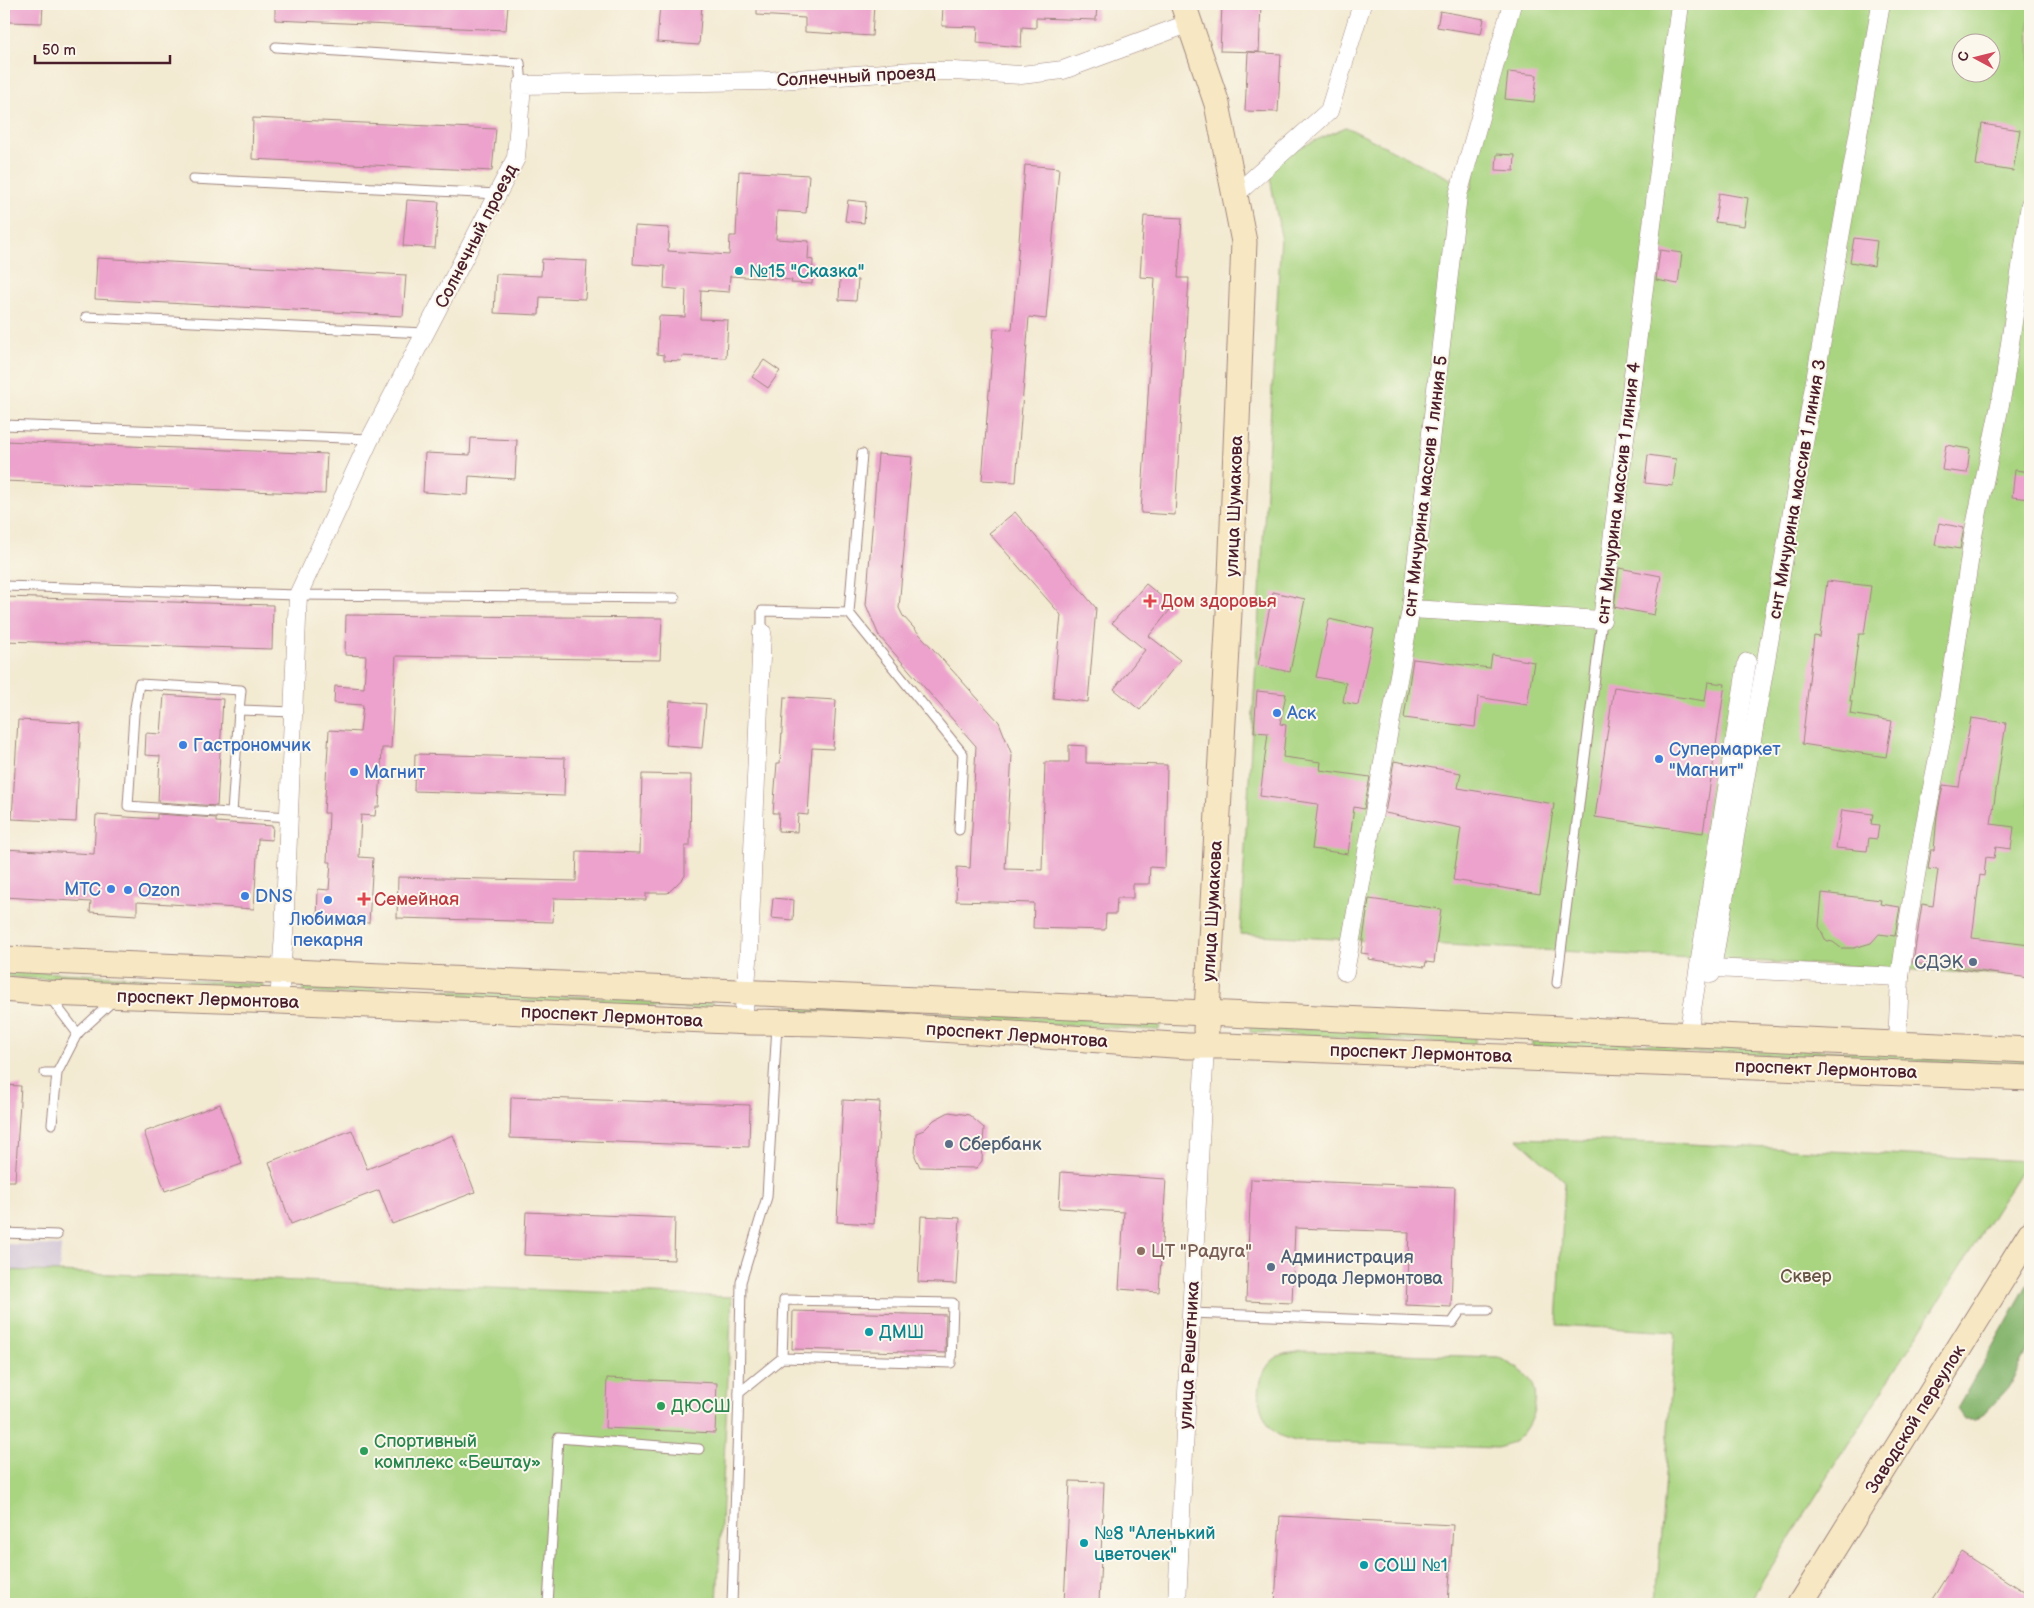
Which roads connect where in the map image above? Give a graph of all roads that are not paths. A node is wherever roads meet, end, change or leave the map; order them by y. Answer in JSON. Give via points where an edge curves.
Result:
{"nodes":[{"id":1,"x":1362,"y":4,"type":"edge"},
{"id":2,"x":1512,"y":4,"type":"edge"},
{"id":3,"x":1680,"y":4,"type":"edge"},
{"id":4,"x":1881,"y":4,"type":"edge"},
{"id":5,"x":1186,"y":13,"type":"edge"},
{"id":6,"x":276,"y":46,"type":"dead end"},
{"id":7,"x":522,"y":85,"type":"junction"},
{"id":8,"x":193,"y":179,"type":"dead end"},
{"id":9,"x":498,"y":194,"type":"junction"},
{"id":10,"x":1235,"y":195,"type":"junction"},
{"id":11,"x":2030,"y":204,"type":"edge"},
{"id":12,"x":86,"y":317,"type":"dead end"},
{"id":13,"x":425,"y":333,"type":"junction"},
{"id":14,"x":4,"y":425,"type":"edge"},
{"id":15,"x":370,"y":439,"type":"junction"},
{"id":16,"x":862,"y":454,"type":"dead end"},
{"id":17,"x":4,"y":586,"type":"edge"},
{"id":18,"x":298,"y":595,"type":"junction"},
{"id":19,"x":675,"y":598,"type":"dead end"},
{"id":20,"x":1411,"y":609,"type":"junction"},
{"id":21,"x":849,"y":613,"type":"junction"},
{"id":22,"x":1602,"y":620,"type":"junction"},
{"id":23,"x":762,"y":632,"type":"joint"},
{"id":24,"x":1747,"y":662,"type":"dead end"},
{"id":25,"x":239,"y":710,"type":"junction"},
{"id":26,"x":293,"y":712,"type":"junction"},
{"id":27,"x":232,"y":813,"type":"junction"},
{"id":28,"x":289,"y":818,"type":"junction"},
{"id":29,"x":959,"y":830,"type":"dead end"},
{"id":30,"x":4,"y":959,"type":"edge"},
{"id":31,"x":281,"y":971,"type":"junction"},
{"id":32,"x":1345,"y":972,"type":"dead end"},
{"id":33,"x":1900,"y":977,"type":"junction"},
{"id":34,"x":1557,"y":983,"type":"dead end"},
{"id":35,"x":4,"y":989,"type":"edge"},
{"id":36,"x":746,"y":992,"type":"junction"},
{"id":37,"x":46,"y":993,"type":"junction"},
{"id":38,"x":119,"y":996,"type":"junction"},
{"id":39,"x":279,"y":1001,"type":"junction"},
{"id":40,"x":1206,"y":1013,"type":"junction"},
{"id":41,"x":743,"y":1021,"type":"junction"},
{"id":42,"x":777,"y":1022,"type":"junction"},
{"id":43,"x":78,"y":1034,"type":"junction"},
{"id":44,"x":1688,"y":1035,"type":"junction"},
{"id":45,"x":1898,"y":1044,"type":"junction"},
{"id":46,"x":1205,"y":1046,"type":"junction"},
{"id":47,"x":2030,"y":1050,"type":"edge"},
{"id":48,"x":58,"y":1072,"type":"junction"},
{"id":49,"x":45,"y":1073,"type":"dead end"},
{"id":50,"x":2030,"y":1078,"type":"edge"},
{"id":51,"x":52,"y":1124,"type":"dead end"},
{"id":52,"x":4,"y":1233,"type":"edge"},
{"id":53,"x":2030,"y":1234,"type":"edge"},
{"id":54,"x":56,"y":1235,"type":"dead end"},
{"id":55,"x":1488,"y":1310,"type":"dead end"},
{"id":56,"x":1191,"y":1313,"type":"junction"},
{"id":57,"x":782,"y":1358,"type":"junction"},
{"id":58,"x":739,"y":1393,"type":"junction"},
{"id":59,"x":699,"y":1449,"type":"dead end"},
{"id":60,"x":548,"y":1604,"type":"edge"},
{"id":61,"x":732,"y":1604,"type":"edge"},
{"id":62,"x":1177,"y":1604,"type":"edge"},
{"id":63,"x":1800,"y":1604,"type":"edge"}],
"edges":[{"from":1,"to":10,"type":"street","via":[[1329,111]]},
{"from":2,"to":20,"type":"street","name":"снт Мичурина массив 1 линия 5","via":[[1458,195]]},
{"from":3,"to":22,"type":"street","name":"снт Мичурина массив 1 линия 4"},
{"from":4,"to":33,"type":"street","name":"снт Мичурина массив 1 линия 3","via":[[1712,971]]},
{"from":5,"to":7,"type":"street","name":"Солнечный проезд","via":[[1063,70],[1021,75],[914,71],[765,81]]},
{"from":5,"to":10,"type":"street","name":"улица Шумакова","via":[[1217,104]]},
{"from":6,"to":7,"type":"lane","via":[[520,62]]},
{"from":7,"to":9,"type":"street","name":"Солнечный проезд","via":[[516,158]]},
{"from":8,"to":9,"type":"lane"},
{"from":9,"to":13,"type":"street","name":"Солнечный проезд"},
{"from":10,"to":40,"type":"street","name":"улица Шумакова","via":[[1244,242],[1231,576]]},
{"from":11,"to":33,"type":"street","via":[[2004,385],[1973,536]]},
{"from":12,"to":13,"type":"lane"},
{"from":13,"to":15,"type":"street","name":"Солнечный проезд"},
{"from":14,"to":15,"type":"lane"},
{"from":15,"to":18,"type":"street","name":"Солнечный проезд"},
{"from":16,"to":21,"type":"lane"},
{"from":17,"to":18,"type":"lane"},
{"from":18,"to":19,"type":"lane"},
{"from":18,"to":26,"type":"street","name":"Солнечный проезд"},
{"from":20,"to":22,"type":"street"},
{"from":20,"to":32,"type":"street","name":"снт Мичурина массив 1 линия 5"},
{"from":21,"to":23,"type":"lane","via":[[762,611]]},
{"from":21,"to":29,"type":"lane","via":[[963,754]]},
{"from":22,"to":34,"type":"lane","name":"снт Мичурина массив 1 линия 4"},
{"from":23,"to":36,"type":"street"},
{"from":24,"to":44,"type":"street"},
{"from":25,"to":26,"type":"lane"},
{"from":25,"to":27,"type":"lane"},
{"from":25,"to":27,"type":"lane","via":[[241,690],[139,684],[134,714],[128,806]]},
{"from":26,"to":28,"type":"street","name":"Солнечный проезд"},
{"from":27,"to":28,"type":"lane"},
{"from":28,"to":31,"type":"street","name":"Солнечный проезд"},
{"from":30,"to":31,"type":"street","name":"проспект Лермонтова"},
{"from":31,"to":36,"type":"street","name":"проспект Лермонтова"},
{"from":31,"to":39,"type":"street","name":"Солнечный проезд"},
{"from":33,"to":45,"type":"street"},
{"from":35,"to":37,"type":"street","name":"проспект Лермонтова"},
{"from":36,"to":40,"type":"street","name":"проспект Лермонтова"},
{"from":36,"to":41,"type":"street"},
{"from":37,"to":38,"type":"street","name":"проспект Лермонтова"},
{"from":37,"to":43,"type":"lane"},
{"from":38,"to":39,"type":"street","name":"проспект Лермонтова"},
{"from":38,"to":43,"type":"lane"},
{"from":39,"to":41,"type":"street","name":"проспект Лермонтова"},
{"from":40,"to":44,"type":"street","name":"проспект Лермонтова"},
{"from":40,"to":46,"type":"street","name":"улица Шумакова"},
{"from":41,"to":42,"type":"street","name":"проспект Лермонтова"},
{"from":42,"to":46,"type":"street","name":"проспект Лермонтова"},
{"from":42,"to":58,"type":"lane","via":[[767,1197],[741,1282]]},
{"from":43,"to":48,"type":"lane"},
{"from":44,"to":45,"type":"street","name":"проспект Лермонтова"},
{"from":45,"to":47,"type":"street","name":"проспект Лермонтова"},
{"from":46,"to":50,"type":"street","name":"проспект Лермонтова"},
{"from":46,"to":56,"type":"street","name":"улица Решетника"},
{"from":48,"to":49,"type":"lane"},
{"from":48,"to":51,"type":"lane"},
{"from":52,"to":54,"type":"lane"},
{"from":53,"to":63,"type":"street","name":"Заводской переулок"},
{"from":55,"to":56,"type":"lane","via":[[1461,1310],[1452,1322]]},
{"from":56,"to":62,"type":"street","name":"улица Решетника"},
{"from":57,"to":57,"type":"lane","via":[[951,1363],[953,1303],[784,1300]]},
{"from":57,"to":58,"type":"lane"},
{"from":58,"to":61,"type":"lane"},
{"from":59,"to":60,"type":"lane","via":[[558,1438]]}]}
